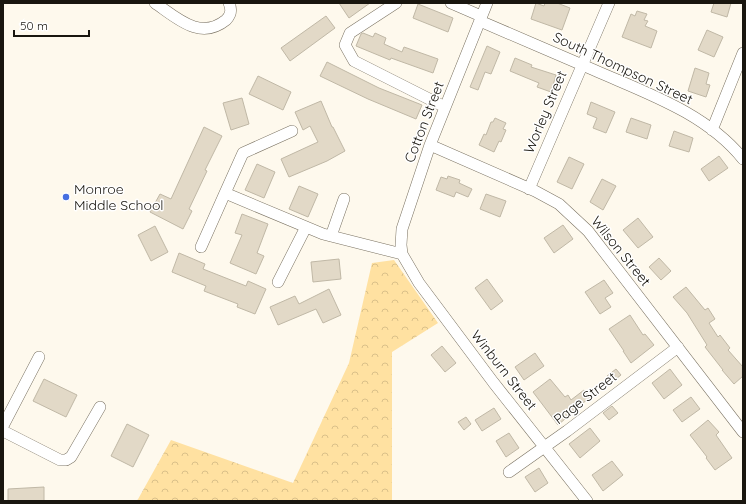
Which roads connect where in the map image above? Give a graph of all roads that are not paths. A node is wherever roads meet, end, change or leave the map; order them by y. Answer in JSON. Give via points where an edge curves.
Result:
{"nodes":[{"id":1,"x":154,"y":3,"type":"edge"},
{"id":2,"x":230,"y":3,"type":"edge"},
{"id":3,"x":396,"y":3,"type":"edge"},
{"id":4,"x":451,"y":3,"type":"edge"},
{"id":5,"x":487,"y":3,"type":"edge"},
{"id":6,"x":609,"y":3,"type":"edge"},
{"id":7,"x":481,"y":18,"type":"junction"},
{"id":8,"x":743,"y":53,"type":"edge"},
{"id":9,"x":582,"y":65,"type":"junction"},
{"id":10,"x":445,"y":107,"type":"junction"},
{"id":11,"x":712,"y":130,"type":"junction"},
{"id":12,"x":292,"y":131,"type":"dead end"},
{"id":13,"x":430,"y":145,"type":"junction"},
{"id":14,"x":743,"y":159,"type":"edge"},
{"id":15,"x":529,"y":189,"type":"junction"},
{"id":16,"x":225,"y":193,"type":"junction"},
{"id":17,"x":344,"y":198,"type":"dead end"},
{"id":18,"x":306,"y":227,"type":"junction"},
{"id":19,"x":331,"y":236,"type":"junction"},
{"id":20,"x":200,"y":247,"type":"dead end"},
{"id":21,"x":402,"y":254,"type":"junction"},
{"id":22,"x":278,"y":282,"type":"dead end"},
{"id":23,"x":678,"y":347,"type":"junction"},
{"id":24,"x":39,"y":357,"type":"dead end"},
{"id":25,"x":100,"y":407,"type":"dead end"},
{"id":26,"x":3,"y":426,"type":"edge"},
{"id":27,"x":3,"y":431,"type":"edge"},
{"id":28,"x":743,"y":432,"type":"edge"},
{"id":29,"x":545,"y":447,"type":"junction"},
{"id":30,"x":509,"y":472,"type":"dead end"},
{"id":31,"x":587,"y":501,"type":"edge"}],
"edges":[{"from":1,"to":2,"type":"street","via":[[190,27],[202,29],[221,24],[228,18],[231,12]]},
{"from":3,"to":10,"type":"street","via":[[350,33],[346,45],[354,61]]},
{"from":4,"to":7,"type":"street","name":"South Thompson Street"},
{"from":5,"to":7,"type":"street","name":"Cotton Street"},
{"from":6,"to":9,"type":"street","name":"Worley Street"},
{"from":7,"to":9,"type":"street","name":"South Thompson Street"},
{"from":7,"to":10,"type":"street","name":"Cotton Street"},
{"from":8,"to":11,"type":"street"},
{"from":9,"to":11,"type":"street","name":"South Thompson Street","via":[[670,103]]},
{"from":9,"to":15,"type":"street","name":"Worley Street"},
{"from":10,"to":13,"type":"street","name":"Cotton Street"},
{"from":11,"to":14,"type":"street","name":"South Thompson Street"},
{"from":12,"to":16,"type":"street","via":[[243,153]]},
{"from":13,"to":15,"type":"street","name":"Wilson Street"},
{"from":13,"to":21,"type":"street","name":"Cotton Street","via":[[402,229]]},
{"from":15,"to":23,"type":"street","name":"Wilson Street","via":[[559,204],[588,231]]},
{"from":16,"to":18,"type":"street"},
{"from":16,"to":20,"type":"street"},
{"from":17,"to":19,"type":"street"},
{"from":18,"to":19,"type":"street"},
{"from":18,"to":22,"type":"street"},
{"from":19,"to":21,"type":"street"},
{"from":21,"to":29,"type":"street","name":"Winburn Street","via":[[419,283]]},
{"from":23,"to":28,"type":"street","name":"Wilson Street"},
{"from":23,"to":29,"type":"street","name":"Page Street"},
{"from":24,"to":26,"type":"street"},
{"from":25,"to":27,"type":"street","via":[[71,457],[66,460],[60,460]]},
{"from":29,"to":30,"type":"street","name":"Page Street"},
{"from":29,"to":31,"type":"street","name":"Winburn Street"}]}
